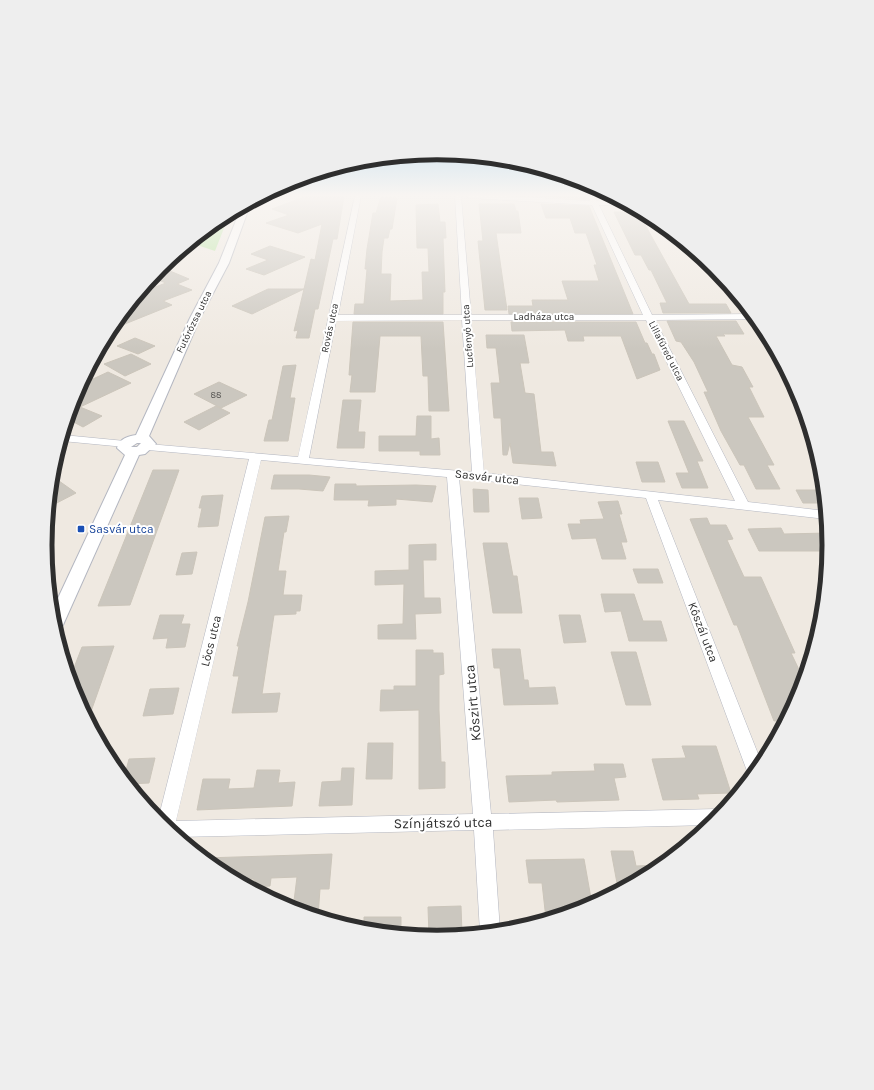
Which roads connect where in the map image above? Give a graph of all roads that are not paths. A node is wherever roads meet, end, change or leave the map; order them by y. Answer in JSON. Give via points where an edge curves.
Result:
{"nodes":[{"id":1,"x":230,"y":247,"type":"edge"},
{"id":2,"x":348,"y":247,"type":"edge"},
{"id":3,"x":461,"y":247,"type":"edge"},
{"id":4,"x":615,"y":247,"type":"edge"},
{"id":5,"x":649,"y":317,"type":"junction"},
{"id":6,"x":746,"y":317,"type":"edge"},
{"id":7,"x":333,"y":318,"type":"junction"},
{"id":8,"x":466,"y":318,"type":"junction"},
{"id":9,"x":67,"y":438,"type":"edge"},
{"id":10,"x":137,"y":445,"type":"junction"},
{"id":11,"x":256,"y":456,"type":"junction"},
{"id":12,"x":303,"y":460,"type":"junction"},
{"id":13,"x":454,"y":474,"type":"junction"},
{"id":14,"x":478,"y":476,"type":"junction"},
{"id":15,"x":650,"y":494,"type":"junction"},
{"id":16,"x":743,"y":505,"type":"junction"},
{"id":17,"x":821,"y":514,"type":"edge"},
{"id":18,"x":58,"y":616,"type":"edge"},
{"id":19,"x":753,"y":764,"type":"edge"},
{"id":20,"x":709,"y":817,"type":"edge"},
{"id":21,"x":167,"y":819,"type":"edge"},
{"id":22,"x":482,"y":822,"type":"junction"},
{"id":23,"x":177,"y":829,"type":"edge"},
{"id":24,"x":490,"y":927,"type":"edge"}],
"edges":[{"from":1,"to":10,"type":"street","name":"Futórózsa utca"},
{"from":2,"to":7,"type":"street","name":"Rovás utca"},
{"from":3,"to":8,"type":"street","name":"Lucfenyő utca"},
{"from":4,"to":5,"type":"street","name":"Lillafüred utca"},
{"from":5,"to":6,"type":"street","name":"Ladháza utca"},
{"from":5,"to":8,"type":"street","name":"Ladháza utca"},
{"from":5,"to":16,"type":"street","name":"Lillafüred utca"},
{"from":7,"to":8,"type":"street","name":"Ladháza utca"},
{"from":7,"to":12,"type":"street","name":"Rovás utca"},
{"from":8,"to":14,"type":"street","name":"Lucfenyő utca"},
{"from":9,"to":10,"type":"street","name":"Sasvár utca"},
{"from":10,"to":11,"type":"street","name":"Sasvár utca"},
{"from":10,"to":18,"type":"street","name":"Futórózsa utca"},
{"from":11,"to":12,"type":"street","name":"Sasvár utca"},
{"from":11,"to":21,"type":"street","name":"Lőcs utca"},
{"from":12,"to":13,"type":"street","name":"Sasvár utca"},
{"from":13,"to":14,"type":"street","name":"Sasvár utca"},
{"from":13,"to":22,"type":"street","name":"Kőszirt utca"},
{"from":14,"to":15,"type":"street","name":"Sasvár utca"},
{"from":15,"to":16,"type":"street","name":"Sasvár utca"},
{"from":15,"to":19,"type":"street","name":"Kőszál utca"},
{"from":16,"to":17,"type":"street","name":"Sasvár utca"},
{"from":20,"to":22,"type":"street","name":"Színjátszó utca"},
{"from":22,"to":23,"type":"street","name":"Színjátszó utca"},
{"from":22,"to":24,"type":"street","name":"Kőszirt utca"}]}
